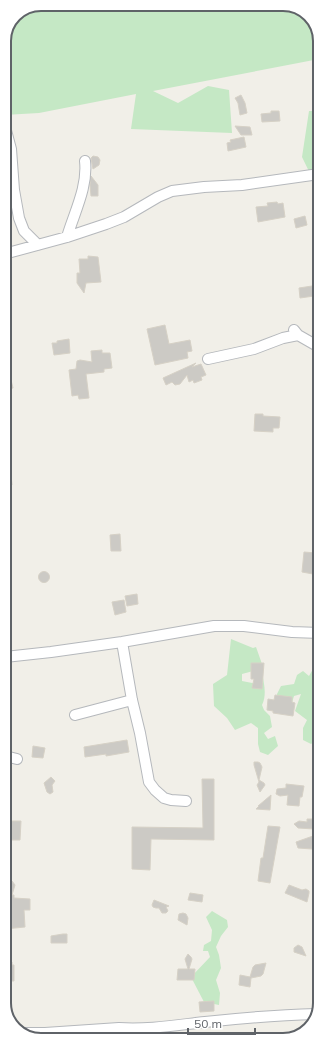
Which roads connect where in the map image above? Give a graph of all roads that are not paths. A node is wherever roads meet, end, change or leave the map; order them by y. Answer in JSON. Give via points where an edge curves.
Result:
{"nodes":[{"id":1,"x":11,"y":146,"type":"edge"},
{"id":2,"x":84,"y":161,"type":"dead end"},
{"id":3,"x":313,"y":175,"type":"edge"},
{"id":4,"x":24,"y":232,"type":"junction"},
{"id":5,"x":67,"y":237,"type":"junction"},
{"id":6,"x":38,"y":245,"type":"junction"},
{"id":7,"x":21,"y":249,"type":"junction"},
{"id":8,"x":11,"y":253,"type":"edge"},
{"id":9,"x":313,"y":343,"type":"edge"},
{"id":10,"x":208,"y":359,"type":"dead end"},
{"id":11,"x":313,"y":633,"type":"edge"},
{"id":12,"x":122,"y":642,"type":"junction"},
{"id":13,"x":11,"y":656,"type":"edge"},
{"id":14,"x":132,"y":700,"type":"junction"},
{"id":15,"x":75,"y":715,"type":"dead end"},
{"id":16,"x":11,"y":757,"type":"edge"},
{"id":17,"x":18,"y":759,"type":"dead end"},
{"id":18,"x":186,"y":801,"type":"dead end"},
{"id":19,"x":311,"y":1014,"type":"edge"},
{"id":20,"x":81,"y":1031,"type":"junction"},
{"id":21,"x":36,"y":1033,"type":"edge"},
{"id":22,"x":84,"y":1033,"type":"edge"}],
"edges":[{"from":1,"to":4,"type":"street","via":[[17,213]]},
{"from":2,"to":5,"type":"street","via":[[84,184]]},
{"from":3,"to":5,"type":"street","via":[[242,185],[172,191],[124,217]]},
{"from":4,"to":6,"type":"street"},
{"from":4,"to":7,"type":"street"},
{"from":5,"to":6,"type":"street"},
{"from":6,"to":7,"type":"street"},
{"from":7,"to":8,"type":"street"},
{"from":9,"to":10,"type":"street","via":[[296,332],[254,349]]},
{"from":11,"to":12,"type":"street","via":[[232,625]]},
{"from":12,"to":13,"type":"street"},
{"from":12,"to":14,"type":"street"},
{"from":14,"to":15,"type":"street"},
{"from":14,"to":18,"type":"street","via":[[149,782],[164,798]]},
{"from":16,"to":17,"type":"street"},
{"from":19,"to":20,"type":"street","via":[[243,1018],[162,1028]]},
{"from":20,"to":21,"type":"street"},
{"from":20,"to":22,"type":"street"}]}
